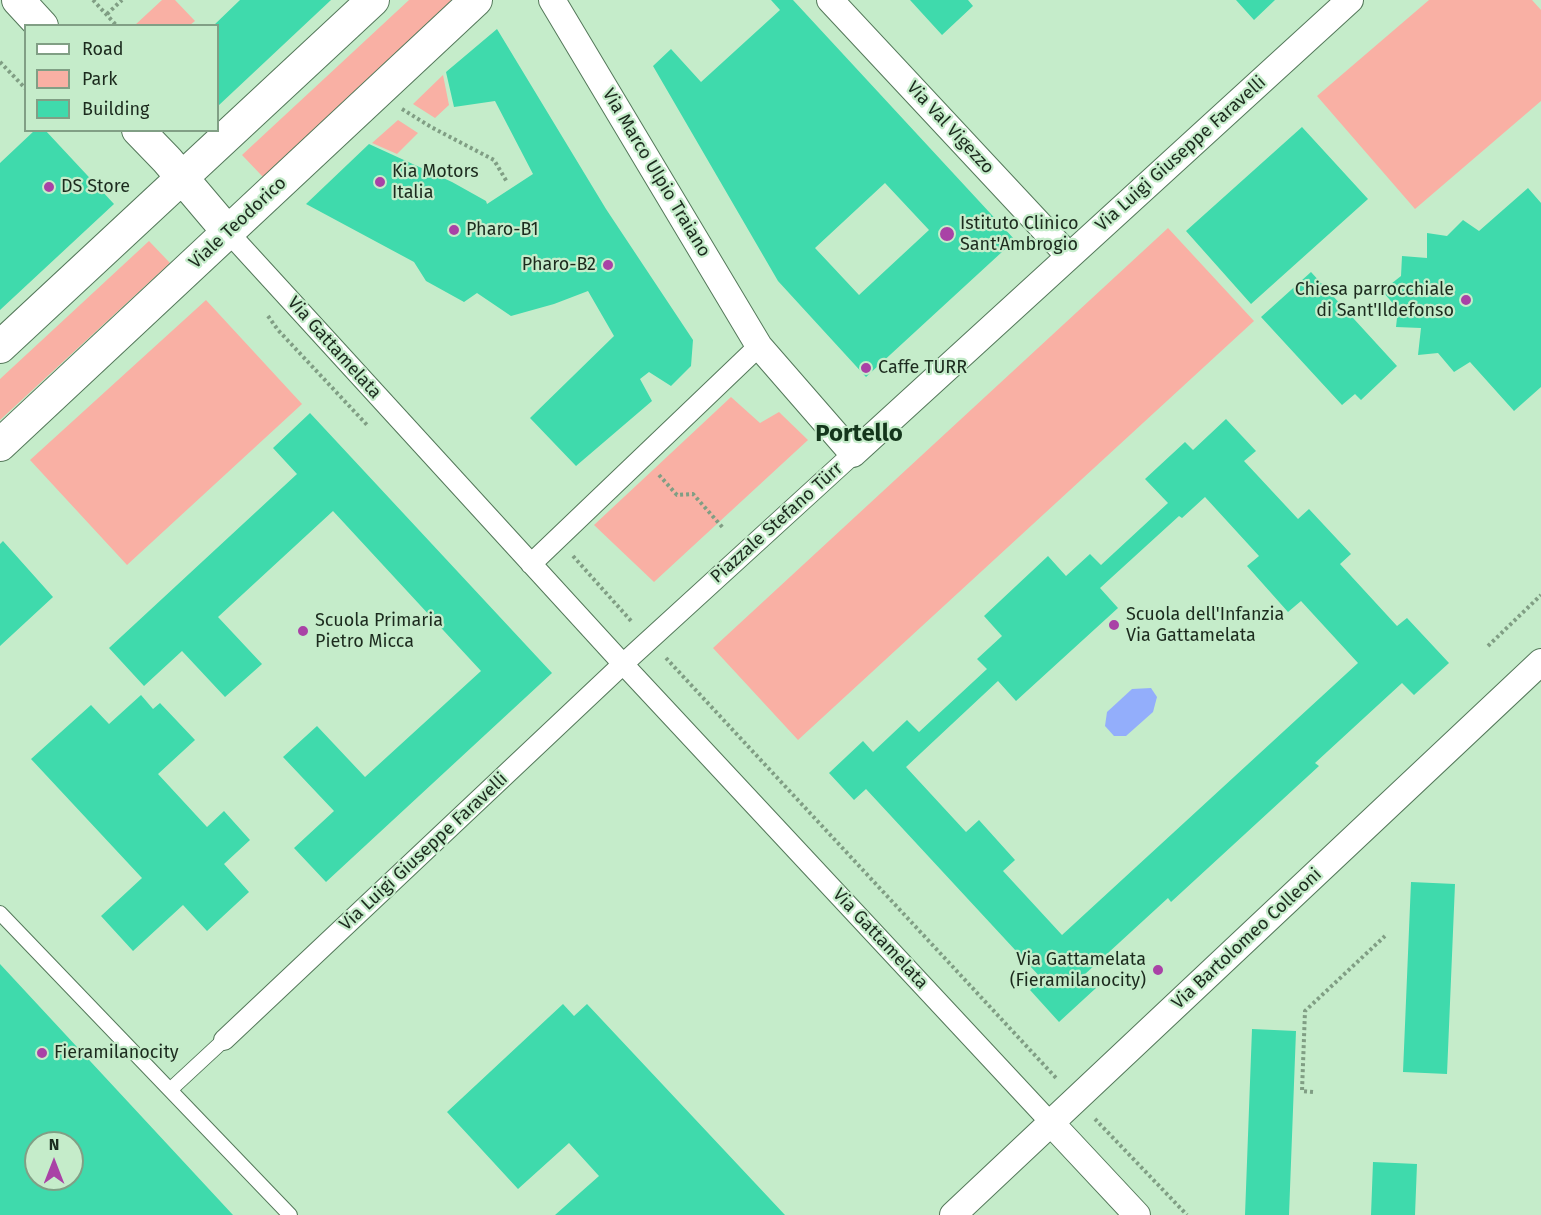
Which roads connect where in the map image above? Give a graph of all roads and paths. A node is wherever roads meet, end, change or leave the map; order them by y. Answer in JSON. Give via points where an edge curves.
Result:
{"nodes":[{"id":1,"x":18,"y":0,"type":"edge"},
{"id":2,"x":93,"y":0,"type":"edge"},
{"id":3,"x":122,"y":0,"type":"edge"},
{"id":4,"x":373,"y":0,"type":"edge"},
{"id":5,"x":476,"y":0,"type":"edge"},
{"id":6,"x":552,"y":0,"type":"edge"},
{"id":7,"x":830,"y":0,"type":"edge"},
{"id":8,"x":1350,"y":0,"type":"edge"},
{"id":9,"x":107,"y":14,"type":"junction"},
{"id":10,"x":40,"y":24,"type":"edge"},
{"id":11,"x":115,"y":24,"type":"edge"},
{"id":12,"x":0,"y":62,"type":"edge"},
{"id":13,"x":24,"y":88,"type":"edge"},
{"id":14,"x":397,"y":105,"type":"dead end"},
{"id":15,"x":140,"y":132,"type":"edge"},
{"id":16,"x":181,"y":177,"type":"junction"},
{"id":17,"x":507,"y":182,"type":"dead end"},
{"id":18,"x":228,"y":232,"type":"junction"},
{"id":19,"x":1069,"y":256,"type":"junction"},
{"id":20,"x":759,"y":346,"type":"junction"},
{"id":21,"x":0,"y":347,"type":"edge"},
{"id":22,"x":0,"y":446,"type":"edge"},
{"id":23,"x":853,"y":454,"type":"junction"},
{"id":24,"x":642,"y":457,"type":"junction"},
{"id":25,"x":724,"y":530,"type":"dead end"},
{"id":26,"x":557,"y":539,"type":"junction"},
{"id":27,"x":531,"y":564,"type":"junction"},
{"id":28,"x":1541,"y":595,"type":"edge"},
{"id":29,"x":649,"y":640,"type":"junction"},
{"id":30,"x":1488,"y":646,"type":"dead end"},
{"id":31,"x":1541,"y":662,"type":"edge"},
{"id":32,"x":623,"y":664,"type":"junction"},
{"id":33,"x":0,"y":913,"type":"edge"},
{"id":34,"x":1385,"y":936,"type":"dead end"},
{"id":35,"x":224,"y":1040,"type":"joint"},
{"id":36,"x":170,"y":1090,"type":"junction"},
{"id":37,"x":1313,"y":1092,"type":"dead end"},
{"id":38,"x":1076,"y":1100,"type":"junction"},
{"id":39,"x":1051,"y":1123,"type":"junction"},
{"id":40,"x":290,"y":1215,"type":"edge"},
{"id":41,"x":953,"y":1215,"type":"edge"},
{"id":42,"x":1137,"y":1215,"type":"edge"},
{"id":43,"x":1187,"y":1215,"type":"edge"}],
"edges":[{"from":1,"to":10,"type":"street"},
{"from":2,"to":9,"type":"path"},
{"from":3,"to":9,"type":"path"},
{"from":4,"to":16,"type":"street"},
{"from":5,"to":18,"type":"street","name":"Viale Teodorico"},
{"from":6,"to":20,"type":"street","name":"Via Marco Ulpio Traiano"},
{"from":7,"to":19,"type":"street","name":"Via Val Vigezzo"},
{"from":8,"to":19,"type":"street","name":"Via Luigi Giuseppe Faravelli"},
{"from":9,"to":11,"type":"path"},
{"from":12,"to":13,"type":"path"},
{"from":14,"to":17,"type":"path","via":[[431,128],[494,160]]},
{"from":15,"to":16,"type":"street","name":"Via Gattamelata"},
{"from":16,"to":18,"type":"street","name":"Via Gattamelata"},
{"from":16,"to":21,"type":"street"},
{"from":18,"to":22,"type":"street","name":"Viale Teodorico"},
{"from":18,"to":27,"type":"street","name":"Via Gattamelata"},
{"from":19,"to":23,"type":"street","name":"Via Luigi Giuseppe Faravelli"},
{"from":20,"to":23,"type":"street","name":"Piazzale Stefano Türr"},
{"from":20,"to":24,"type":"street"},
{"from":23,"to":29,"type":"street","name":"Piazzale Stefano Türr"},
{"from":24,"to":25,"type":"path","via":[[677,495],[693,494]]},
{"from":24,"to":26,"type":"street"},
{"from":26,"to":27,"type":"street"},
{"from":26,"to":29,"type":"path","name":"Via Gattamelata"},
{"from":27,"to":32,"type":"street"},
{"from":28,"to":30,"type":"path"},
{"from":29,"to":32,"type":"street","name":"Piazzale Stefano Türr"},
{"from":29,"to":38,"type":"path","name":"Via Gattamelata"},
{"from":31,"to":38,"type":"street","name":"Via Bartolomeo Colleoni"},
{"from":32,"to":35,"type":"street","name":"Via Luigi Giuseppe Faravelli"},
{"from":32,"to":39,"type":"street","name":"Via Gattamelata"},
{"from":33,"to":36,"type":"lane"},
{"from":34,"to":37,"type":"path","via":[[1305,1011],[1302,1091]]},
{"from":35,"to":36,"type":"lane"},
{"from":36,"to":40,"type":"lane"},
{"from":38,"to":39,"type":"street","name":"Via Bartolomeo Colleoni"},
{"from":38,"to":43,"type":"path","name":"Via Gattamelata"},
{"from":39,"to":41,"type":"street","name":"Via Bartolomeo Colleoni"},
{"from":39,"to":42,"type":"street","name":"Via Gattamelata"}]}
